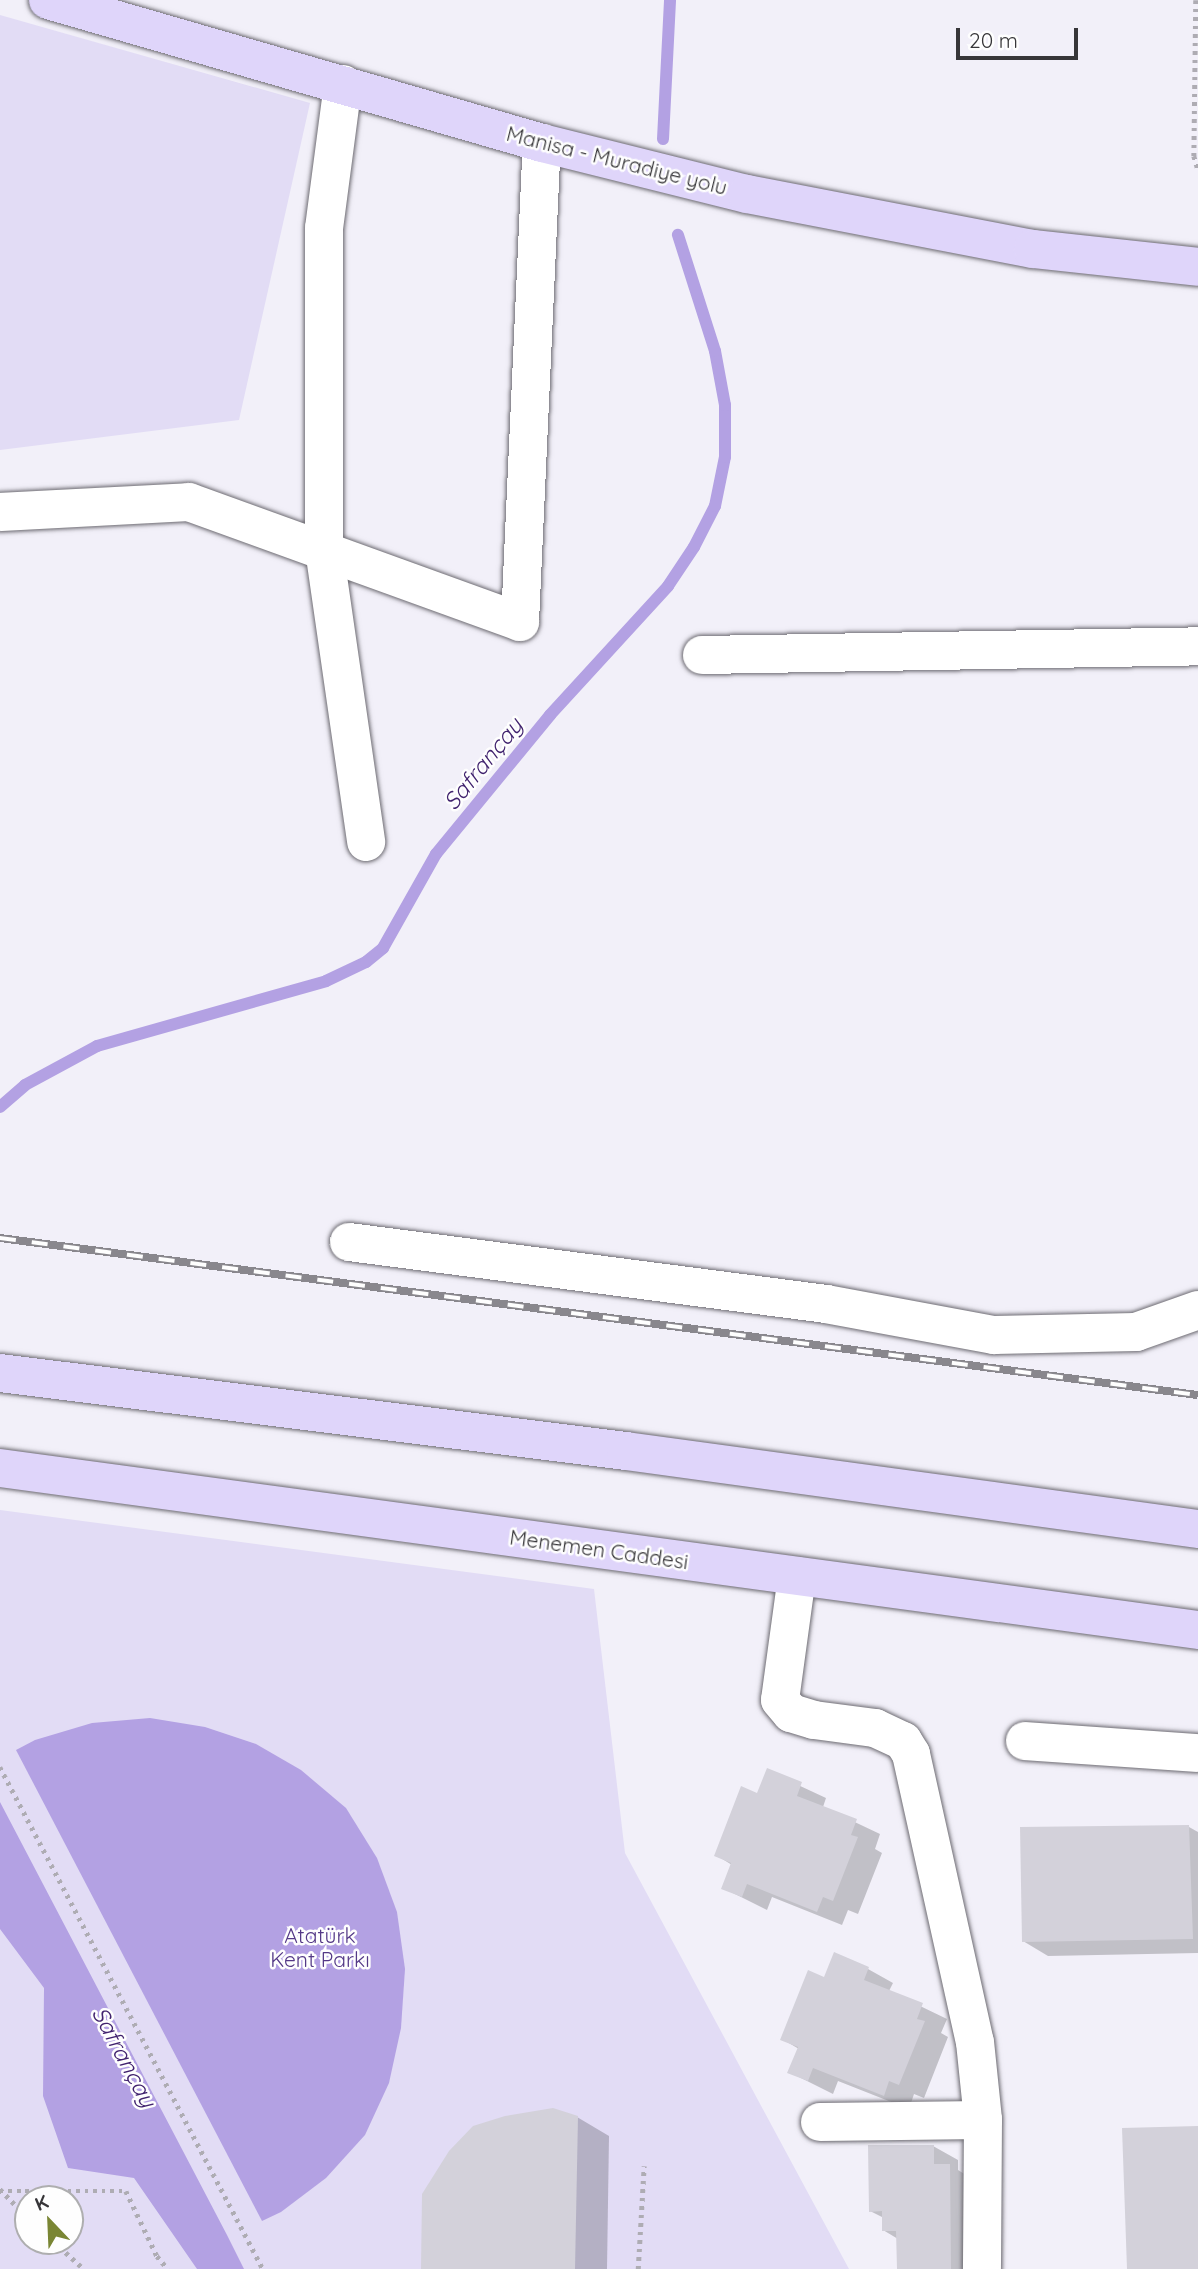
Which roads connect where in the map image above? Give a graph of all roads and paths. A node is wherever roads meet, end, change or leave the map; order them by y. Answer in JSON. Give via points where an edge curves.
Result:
{"nodes":[{"id":1,"x":48,"y":0,"type":"edge"},
{"id":2,"x":1196,"y":0,"type":"edge"},
{"id":3,"x":344,"y":84,"type":"junction"},
{"id":4,"x":542,"y":142,"type":"junction"},
{"id":5,"x":1198,"y":169,"type":"edge"},
{"id":6,"x":1198,"y":267,"type":"edge"},
{"id":7,"x":0,"y":512,"type":"edge"},
{"id":8,"x":324,"y":549,"type":"junction"},
{"id":9,"x":1198,"y":646,"type":"edge"},
{"id":10,"x":702,"y":655,"type":"dead end"},
{"id":11,"x":366,"y":842,"type":"dead end"},
{"id":12,"x":349,"y":1242,"type":"dead end"},
{"id":13,"x":1198,"y":1310,"type":"edge"},
{"id":14,"x":0,"y":1373,"type":"edge"},
{"id":15,"x":0,"y":1468,"type":"edge"},
{"id":16,"x":1198,"y":1529,"type":"edge"},
{"id":17,"x":797,"y":1576,"type":"junction"},
{"id":18,"x":1198,"y":1630,"type":"edge"},
{"id":19,"x":1025,"y":1741,"type":"dead end"},
{"id":20,"x":1198,"y":1754,"type":"edge"},
{"id":21,"x":0,"y":1767,"type":"edge"},
{"id":22,"x":983,"y":2120,"type":"junction"},
{"id":23,"x":820,"y":2122,"type":"dead end"},
{"id":24,"x":644,"y":2166,"type":"dead end"},
{"id":25,"x":0,"y":2190,"type":"edge"},
{"id":26,"x":14,"y":2204,"type":"edge"},
{"id":27,"x":68,"y":2255,"type":"edge"},
{"id":28,"x":84,"y":2269,"type":"edge"},
{"id":29,"x":168,"y":2269,"type":"edge"},
{"id":30,"x":263,"y":2269,"type":"edge"},
{"id":31,"x":638,"y":2269,"type":"edge"},
{"id":32,"x":982,"y":2269,"type":"edge"}],
"edges":[{"from":1,"to":3,"type":"main road","name":"Manisa - Muradiye yolu"},
{"from":2,"to":5,"type":"path","via":[[1194,156]]},
{"from":3,"to":4,"type":"main road","name":"Manisa - Muradiye yolu"},
{"from":3,"to":8,"type":"street","via":[[324,228]]},
{"from":4,"to":6,"type":"main road","name":"Manisa - Muradiye yolu","via":[[747,194],[1033,249]]},
{"from":4,"to":8,"type":"street","via":[[520,622]]},
{"from":7,"to":8,"type":"street","via":[[189,502]]},
{"from":8,"to":11,"type":"street"},
{"from":9,"to":10,"type":"street"},
{"from":12,"to":13,"type":"street","via":[[826,1304],[994,1335],[1136,1332]]},
{"from":14,"to":16,"type":"main road","via":[[640,1452]]},
{"from":15,"to":17,"type":"main road","name":"Menemen Caddesi"},
{"from":17,"to":18,"type":"main road","name":"Menemen Caddesi"},
{"from":17,"to":22,"type":"street","via":[[780,1700],[791,1713],[814,1720],[875,1728],[902,1741],[911,1754],[975,2042]]},
{"from":19,"to":20,"type":"street"},
{"from":21,"to":30,"type":"path"},
{"from":22,"to":23,"type":"street"},
{"from":22,"to":32,"type":"street"},
{"from":24,"to":31,"type":"path"},
{"from":25,"to":26,"type":"path"},
{"from":25,"to":29,"type":"path","via":[[126,2191],[156,2256]]},
{"from":27,"to":28,"type":"path"}]}
